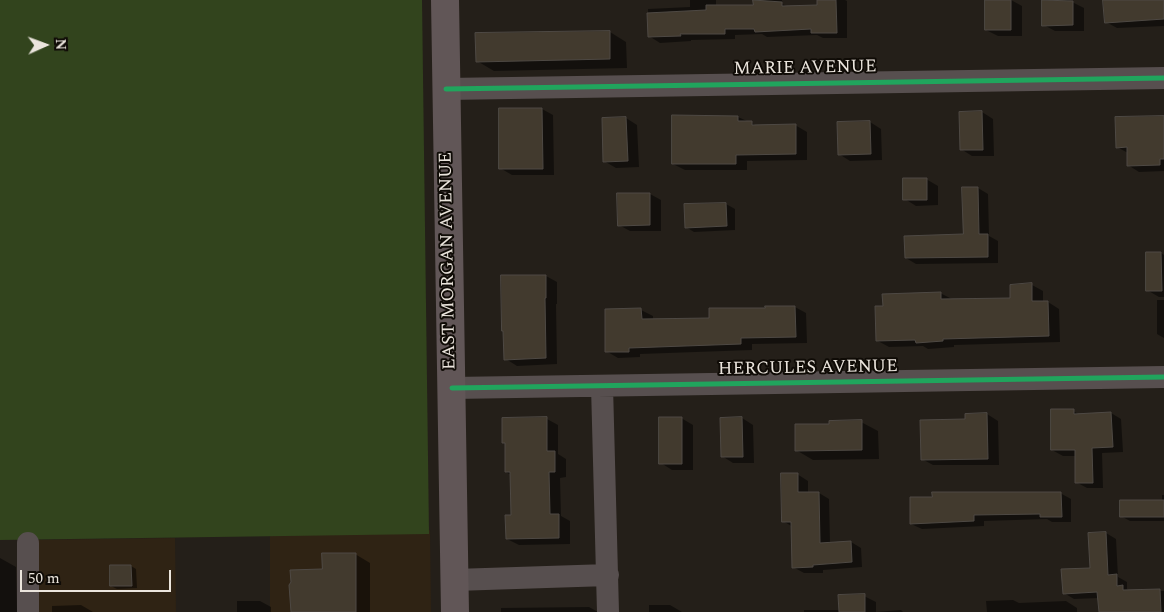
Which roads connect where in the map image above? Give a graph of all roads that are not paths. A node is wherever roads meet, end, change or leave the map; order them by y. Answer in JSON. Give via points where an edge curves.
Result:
{"nodes":[{"id":1,"x":445,"y":0,"type":"edge"},
{"id":2,"x":1164,"y":78,"type":"edge"},
{"id":3,"x":446,"y":89,"type":"junction"},
{"id":4,"x":1164,"y":376,"type":"edge"},
{"id":5,"x":602,"y":386,"type":"junction"},
{"id":6,"x":452,"y":388,"type":"junction"},
{"id":7,"x":28,"y":543,"type":"dead end"},
{"id":8,"x":608,"y":575,"type":"junction"},
{"id":9,"x":455,"y":580,"type":"junction"},
{"id":10,"x":28,"y":612,"type":"edge"},
{"id":11,"x":455,"y":612,"type":"edge"},
{"id":12,"x":608,"y":612,"type":"edge"}],
"edges":[{"from":1,"to":3,"type":"main road","name":"EAST MORGAN AVENUE"},
{"from":2,"to":3,"type":"street","name":"MARIE AVENUE"},
{"from":3,"to":6,"type":"main road","name":"EAST MORGAN AVENUE"},
{"from":4,"to":5,"type":"street","name":"HERCULES AVENUE"},
{"from":5,"to":6,"type":"street","name":"HERCULES AVENUE"},
{"from":5,"to":8,"type":"street"},
{"from":6,"to":9,"type":"main road","name":"EAST MORGAN AVENUE"},
{"from":7,"to":10,"type":"street"},
{"from":8,"to":9,"type":"street"},
{"from":8,"to":12,"type":"street"},
{"from":9,"to":11,"type":"main road","name":"EAST MORGAN AVENUE"}]}
